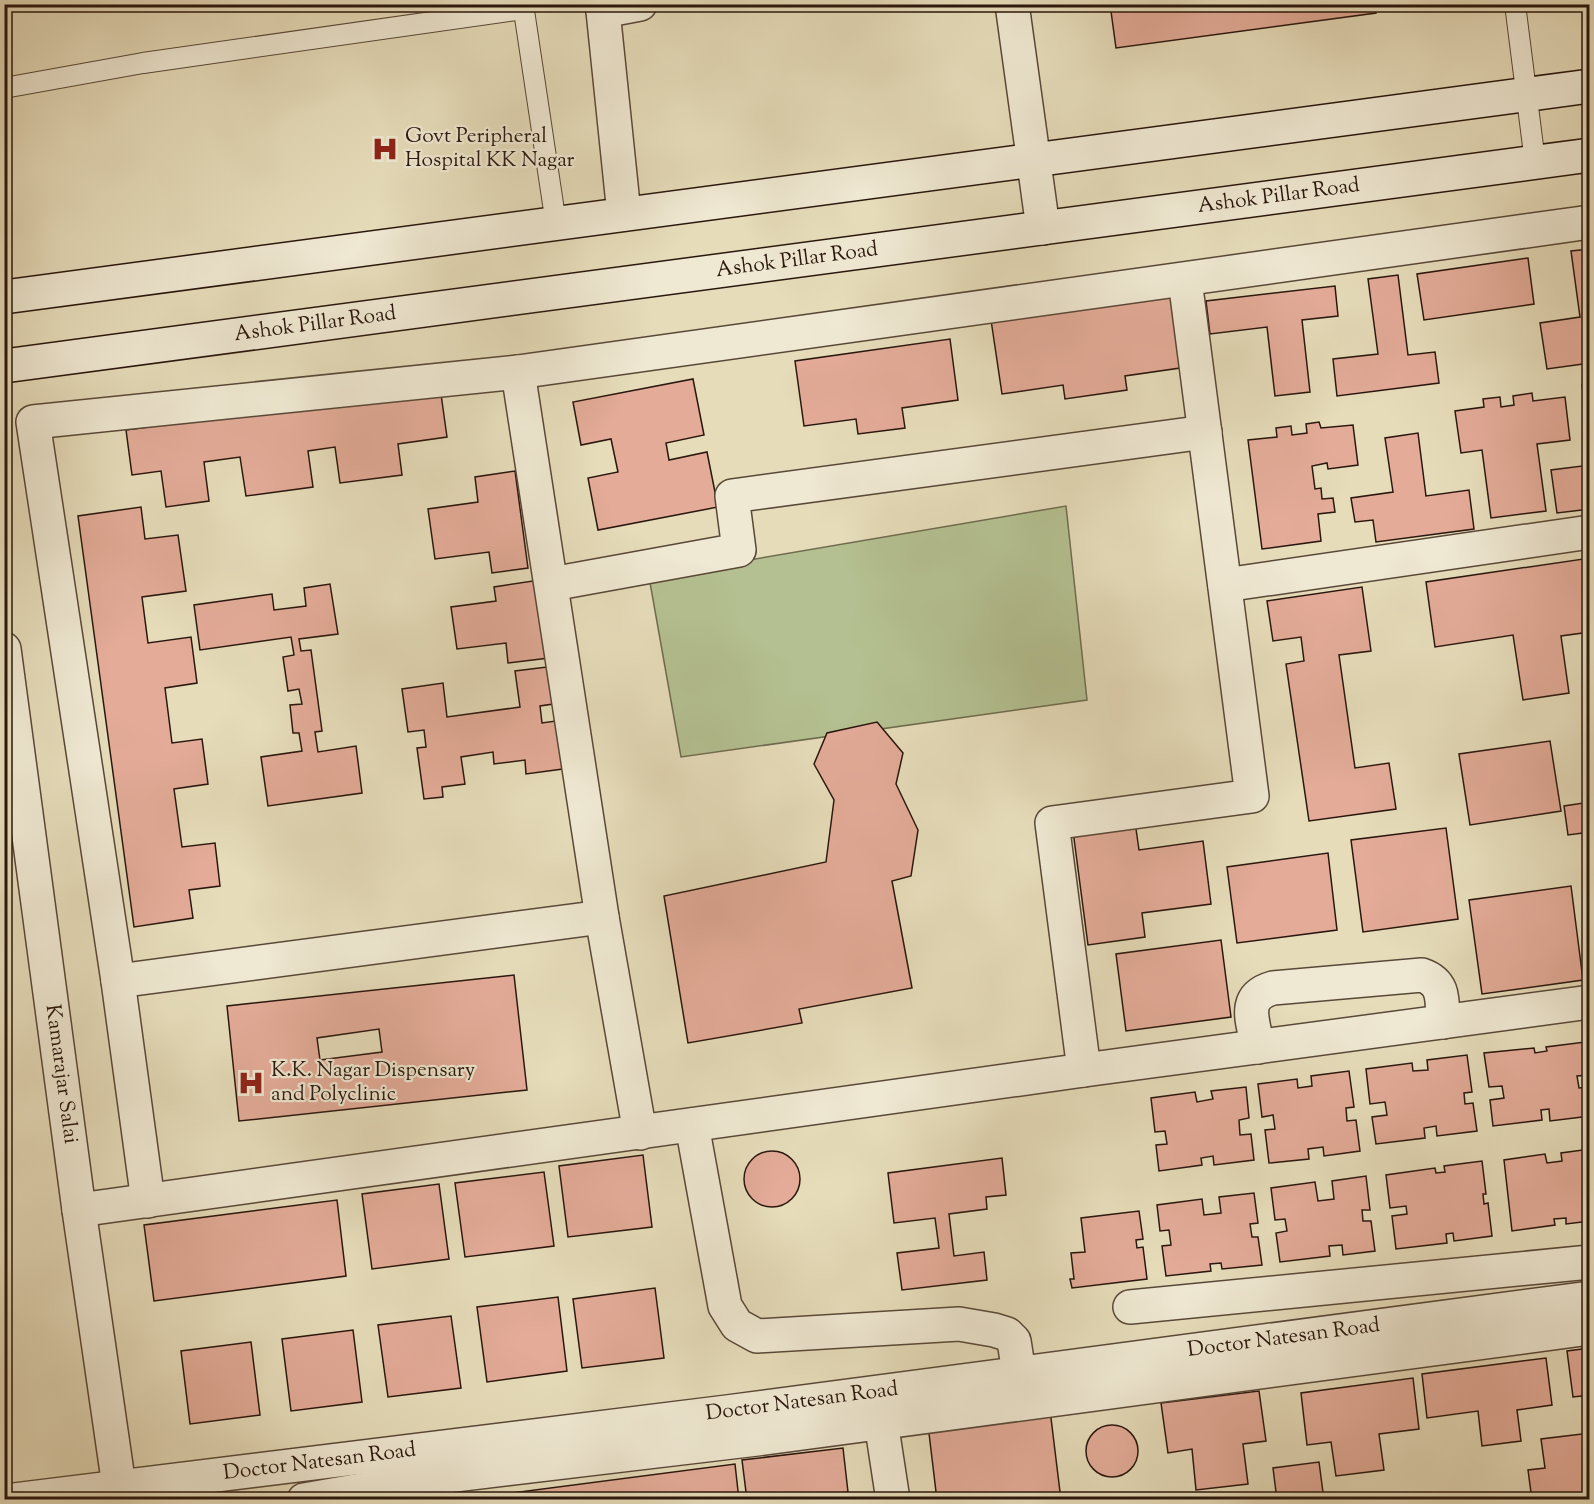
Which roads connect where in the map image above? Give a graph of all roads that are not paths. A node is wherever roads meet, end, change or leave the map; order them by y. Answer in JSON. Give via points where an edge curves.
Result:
{"nodes":[{"id":1,"x":640,"y":4,"type":"edge"},
{"id":2,"x":1012,"y":4,"type":"edge"},
{"id":3,"x":1515,"y":4,"type":"edge"},
{"id":4,"x":523,"y":7,"type":"edge"},
{"id":5,"x":602,"y":8,"type":"edge"},
{"id":6,"x":1590,"y":86,"type":"edge"},
{"id":7,"x":4,"y":88,"type":"edge"},
{"id":8,"x":1527,"y":95,"type":"junction"},
{"id":9,"x":1590,"y":155,"type":"edge"},
{"id":10,"x":1035,"y":161,"type":"junction"},
{"id":11,"x":1535,"y":162,"type":"junction"},
{"id":12,"x":624,"y":214,"type":"junction"},
{"id":13,"x":1590,"y":222,"type":"edge"},
{"id":14,"x":556,"y":224,"type":"junction"},
{"id":15,"x":1042,"y":228,"type":"junction"},
{"id":16,"x":1185,"y":280,"type":"junction"},
{"id":17,"x":4,"y":297,"type":"edge"},
{"id":18,"x":4,"y":366,"type":"edge"},
{"id":19,"x":518,"y":372,"type":"junction"},
{"id":20,"x":1204,"y":432,"type":"junction"},
{"id":21,"x":1590,"y":532,"type":"edge"},
{"id":22,"x":552,"y":584,"type":"junction"},
{"id":23,"x":1225,"y":585,"type":"junction"},
{"id":24,"x":4,"y":649,"type":"edge"},
{"id":25,"x":602,"y":917,"type":"junction"},
{"id":26,"x":118,"y":981,"type":"junction"},
{"id":27,"x":1590,"y":1002,"type":"edge"},
{"id":28,"x":1443,"y":1022,"type":"junction"},
{"id":29,"x":1258,"y":1047,"type":"junction"},
{"id":30,"x":1084,"y":1070,"type":"junction"},
{"id":31,"x":692,"y":1125,"type":"junction"},
{"id":32,"x":640,"y":1133,"type":"junction"},
{"id":33,"x":147,"y":1201,"type":"junction"},
{"id":34,"x":79,"y":1210,"type":"junction"},
{"id":35,"x":1590,"y":1262,"type":"edge"},
{"id":36,"x":1590,"y":1298,"type":"edge"},
{"id":37,"x":1130,"y":1307,"type":"dead end"},
{"id":38,"x":1590,"y":1328,"type":"edge"},
{"id":39,"x":1019,"y":1373,"type":"junction"},
{"id":40,"x":879,"y":1407,"type":"junction"},
{"id":41,"x":431,"y":1489,"type":"edge"},
{"id":42,"x":120,"y":1493,"type":"edge"},
{"id":43,"x":14,"y":1500,"type":"edge"},
{"id":44,"x":304,"y":1500,"type":"edge"},
{"id":45,"x":893,"y":1500,"type":"edge"}],
"edges":[{"from":1,"to":5,"type":"street"},
{"from":2,"to":10,"type":"street"},
{"from":3,"to":8,"type":"lane"},
{"from":4,"to":7,"type":"lane","via":[[143,63]]},
{"from":4,"to":14,"type":"lane"},
{"from":5,"to":12,"type":"street"},
{"from":6,"to":8,"type":"street"},
{"from":8,"to":10,"type":"street"},
{"from":8,"to":11,"type":"lane"},
{"from":9,"to":11,"type":"street","name":"Ashok Pillar Road"},
{"from":10,"to":12,"type":"street"},
{"from":10,"to":15,"type":"street"},
{"from":11,"to":15,"type":"street","name":"Ashok Pillar Road"},
{"from":12,"to":14,"type":"street"},
{"from":13,"to":16,"type":"street"},
{"from":14,"to":17,"type":"street"},
{"from":15,"to":18,"type":"street","name":"Ashok Pillar Road"},
{"from":16,"to":19,"type":"street"},
{"from":16,"to":20,"type":"street"},
{"from":19,"to":22,"type":"street"},
{"from":19,"to":26,"type":"street","via":[[33,422]]},
{"from":20,"to":22,"type":"street","via":[[732,496],[739,550]]},
{"from":20,"to":23,"type":"street"},
{"from":21,"to":23,"type":"street"},
{"from":22,"to":25,"type":"street"},
{"from":23,"to":30,"type":"street","via":[[1252,796],[1052,823]]},
{"from":24,"to":34,"type":"street","name":"Kamarajar Salai"},
{"from":25,"to":26,"type":"street"},
{"from":25,"to":32,"type":"street"},
{"from":26,"to":33,"type":"street"},
{"from":27,"to":28,"type":"street"},
{"from":28,"to":29,"type":"street"},
{"from":28,"to":29,"type":"street","via":[[1438,984],[1422,975],[1273,988],[1260,992],[1253,1000],[1251,1012]]},
{"from":29,"to":30,"type":"street"},
{"from":30,"to":31,"type":"street"},
{"from":31,"to":32,"type":"street"},
{"from":31,"to":39,"type":"street","via":[[725,1306],[736,1325],[757,1335],[959,1324],[1006,1334],[1014,1341]]},
{"from":32,"to":33,"type":"street"},
{"from":33,"to":34,"type":"street"},
{"from":34,"to":42,"type":"street","name":"Kamarajar Salai"},
{"from":35,"to":37,"type":"street"},
{"from":36,"to":39,"type":"street","name":"Doctor Natesan Road"},
{"from":38,"to":40,"type":"street"},
{"from":39,"to":40,"type":"street","name":"Doctor Natesan Road"},
{"from":40,"to":41,"type":"street"},
{"from":40,"to":42,"type":"street","name":"Doctor Natesan Road"},
{"from":40,"to":45,"type":"street"},
{"from":41,"to":44,"type":"street"},
{"from":42,"to":43,"type":"street","name":"Doctor Natesan Road"}]}
